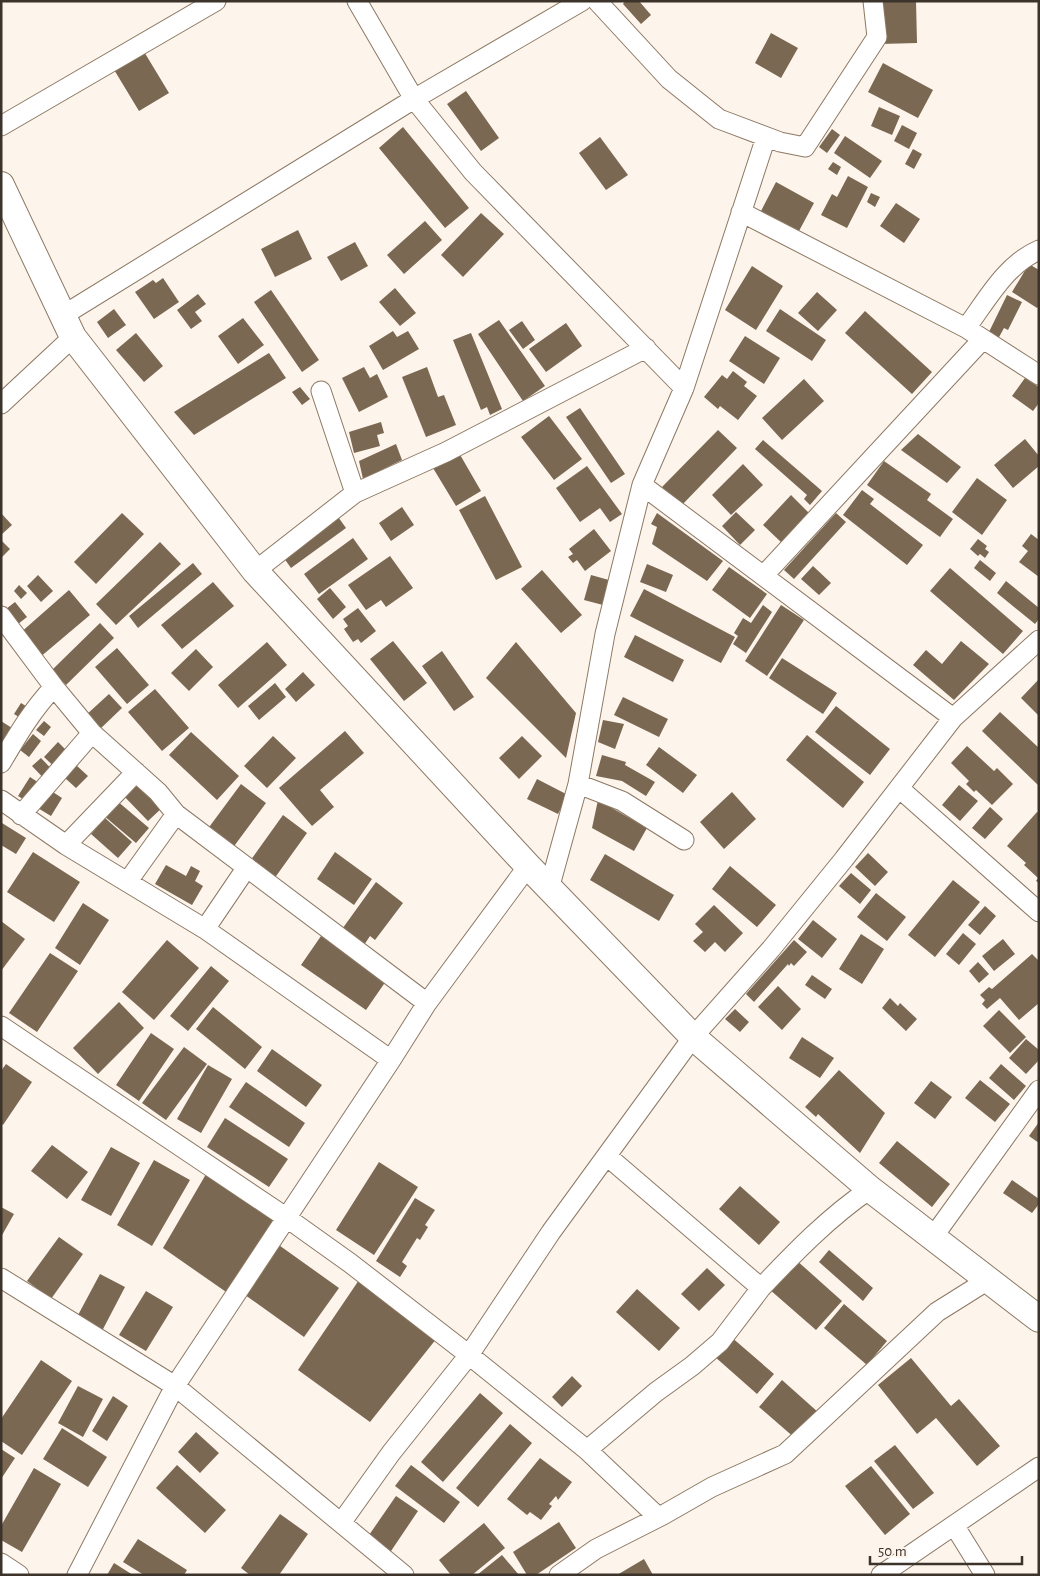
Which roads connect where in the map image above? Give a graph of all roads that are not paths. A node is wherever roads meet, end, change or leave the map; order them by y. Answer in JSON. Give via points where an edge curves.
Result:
{"nodes":[{"id":1,"x":216,"y":1,"type":"edge"},
{"id":2,"x":357,"y":1,"type":"edge"},
{"id":3,"x":582,"y":1,"type":"edge"},
{"id":4,"x":597,"y":1,"type":"edge"},
{"id":5,"x":873,"y":1,"type":"edge"},
{"id":6,"x":414,"y":99,"type":"junction"},
{"id":7,"x":1,"y":126,"type":"edge"},
{"id":8,"x":766,"y":137,"type":"junction"},
{"id":9,"x":1,"y":185,"type":"edge"},
{"id":10,"x":741,"y":212,"type":"junction"},
{"id":11,"x":1039,"y":250,"type":"edge"},
{"id":12,"x":67,"y":326,"type":"junction"},
{"id":13,"x":966,"y":328,"type":"junction"},
{"id":14,"x":982,"y":340,"type":"junction"},
{"id":15,"x":646,"y":348,"type":"junction"},
{"id":16,"x":1039,"y":375,"type":"edge"},
{"id":17,"x":684,"y":388,"type":"junction"},
{"id":18,"x":321,"y":391,"type":"dead end"},
{"id":19,"x":1,"y":404,"type":"edge"},
{"id":20,"x":642,"y":485,"type":"junction"},
{"id":21,"x":355,"y":493,"type":"junction"},
{"id":22,"x":255,"y":571,"type":"junction"},
{"id":23,"x":764,"y":575,"type":"junction"},
{"id":24,"x":1,"y":616,"type":"edge"},
{"id":25,"x":1039,"y":640,"type":"edge"},
{"id":26,"x":54,"y":687,"type":"junction"},
{"id":27,"x":953,"y":718,"type":"junction"},
{"id":28,"x":92,"y":733,"type":"junction"},
{"id":29,"x":1,"y":763,"type":"edge"},
{"id":30,"x":136,"y":772,"type":"junction"},
{"id":31,"x":578,"y":784,"type":"junction"},
{"id":32,"x":899,"y":788,"type":"junction"},
{"id":33,"x":8,"y":809,"type":"edge"},
{"id":34,"x":176,"y":814,"type":"junction"},
{"id":35,"x":684,"y":840,"type":"dead end"},
{"id":36,"x":66,"y":845,"type":"junction"},
{"id":37,"x":528,"y":866,"type":"junction"},
{"id":38,"x":247,"y":867,"type":"junction"},
{"id":39,"x":128,"y":881,"type":"junction"},
{"id":40,"x":550,"y":889,"type":"junction"},
{"id":41,"x":1039,"y":912,"type":"edge"},
{"id":42,"x":205,"y":929,"type":"junction"},
{"id":43,"x":426,"y":1003,"type":"junction"},
{"id":44,"x":1,"y":1026,"type":"edge"},
{"id":45,"x":692,"y":1037,"type":"junction"},
{"id":46,"x":391,"y":1060,"type":"junction"},
{"id":47,"x":1039,"y":1090,"type":"edge"},
{"id":48,"x":607,"y":1156,"type":"junction"},
{"id":49,"x":870,"y":1189,"type":"junction"},
{"id":50,"x":287,"y":1218,"type":"junction"},
{"id":51,"x":933,"y":1237,"type":"junction"},
{"id":52,"x":1,"y":1278,"type":"edge"},
{"id":53,"x":988,"y":1280,"type":"junction"},
{"id":54,"x":762,"y":1288,"type":"junction"},
{"id":55,"x":1039,"y":1319,"type":"edge"},
{"id":56,"x":469,"y":1354,"type":"junction"},
{"id":57,"x":175,"y":1386,"type":"junction"},
{"id":58,"x":587,"y":1450,"type":"junction"},
{"id":59,"x":1039,"y":1467,"type":"edge"},
{"id":60,"x":658,"y":1517,"type":"junction"},
{"id":61,"x":341,"y":1523,"type":"junction"},
{"id":62,"x":954,"y":1526,"type":"junction"},
{"id":63,"x":1,"y":1563,"type":"edge"},
{"id":64,"x":19,"y":1575,"type":"edge"},
{"id":65,"x":77,"y":1575,"type":"edge"},
{"id":66,"x":404,"y":1575,"type":"edge"},
{"id":67,"x":559,"y":1575,"type":"edge"},
{"id":68,"x":881,"y":1575,"type":"edge"},
{"id":69,"x":985,"y":1575,"type":"edge"}],
"edges":[{"from":1,"to":7,"type":"street"},
{"from":2,"to":6,"type":"street"},
{"from":3,"to":6,"type":"street"},
{"from":4,"to":8,"type":"street","via":[[669,79],[719,119]]},
{"from":5,"to":8,"type":"street","via":[[877,38],[805,147]]},
{"from":6,"to":12,"type":"street"},
{"from":6,"to":15,"type":"street","via":[[473,172]]},
{"from":8,"to":10,"type":"street"},
{"from":9,"to":12,"type":"street"},
{"from":10,"to":13,"type":"street"},
{"from":10,"to":17,"type":"street"},
{"from":11,"to":13,"type":"street","via":[[1007,272]]},
{"from":12,"to":19,"type":"street"},
{"from":12,"to":22,"type":"street"},
{"from":13,"to":14,"type":"street"},
{"from":14,"to":16,"type":"street"},
{"from":14,"to":23,"type":"street"},
{"from":15,"to":17,"type":"street"},
{"from":15,"to":21,"type":"street","via":[[446,452]]},
{"from":17,"to":20,"type":"street"},
{"from":18,"to":21,"type":"street"},
{"from":20,"to":23,"type":"street"},
{"from":20,"to":31,"type":"street","via":[[604,634]]},
{"from":21,"to":22,"type":"street"},
{"from":22,"to":37,"type":"street"},
{"from":23,"to":27,"type":"street"},
{"from":24,"to":26,"type":"street"},
{"from":25,"to":27,"type":"street"},
{"from":26,"to":28,"type":"street"},
{"from":26,"to":29,"type":"street","via":[[25,723]]},
{"from":27,"to":32,"type":"street"},
{"from":28,"to":30,"type":"street"},
{"from":28,"to":33,"type":"street"},
{"from":30,"to":34,"type":"street"},
{"from":30,"to":36,"type":"street"},
{"from":31,"to":35,"type":"street","via":[[622,801]]},
{"from":31,"to":40,"type":"street"},
{"from":32,"to":41,"type":"street"},
{"from":32,"to":45,"type":"street","via":[[771,949]]},
{"from":33,"to":36,"type":"street"},
{"from":34,"to":38,"type":"street"},
{"from":34,"to":39,"type":"street"},
{"from":36,"to":39,"type":"street"},
{"from":37,"to":40,"type":"street"},
{"from":37,"to":43,"type":"street"},
{"from":38,"to":42,"type":"street"},
{"from":38,"to":43,"type":"street"},
{"from":39,"to":42,"type":"street"},
{"from":40,"to":45,"type":"street"},
{"from":42,"to":46,"type":"street"},
{"from":43,"to":46,"type":"street"},
{"from":44,"to":50,"type":"street"},
{"from":45,"to":48,"type":"street"},
{"from":45,"to":49,"type":"street"},
{"from":46,"to":50,"type":"street"},
{"from":47,"to":51,"type":"street"},
{"from":48,"to":54,"type":"street"},
{"from":48,"to":56,"type":"street"},
{"from":49,"to":51,"type":"street"},
{"from":49,"to":54,"type":"street","via":[[822,1226]]},
{"from":50,"to":56,"type":"street"},
{"from":50,"to":57,"type":"street"},
{"from":51,"to":53,"type":"street"},
{"from":52,"to":57,"type":"street"},
{"from":53,"to":55,"type":"street"},
{"from":53,"to":60,"type":"street","via":[[938,1312],[785,1454],[712,1487]]},
{"from":54,"to":58,"type":"street","via":[[720,1342]]},
{"from":56,"to":58,"type":"street"},
{"from":56,"to":61,"type":"street"},
{"from":57,"to":61,"type":"street"},
{"from":57,"to":65,"type":"street"},
{"from":58,"to":60,"type":"street"},
{"from":59,"to":62,"type":"street"},
{"from":60,"to":67,"type":"street","via":[[596,1549]]},
{"from":61,"to":66,"type":"street"},
{"from":62,"to":68,"type":"street"},
{"from":62,"to":69,"type":"street"},
{"from":63,"to":64,"type":"street"}]}
